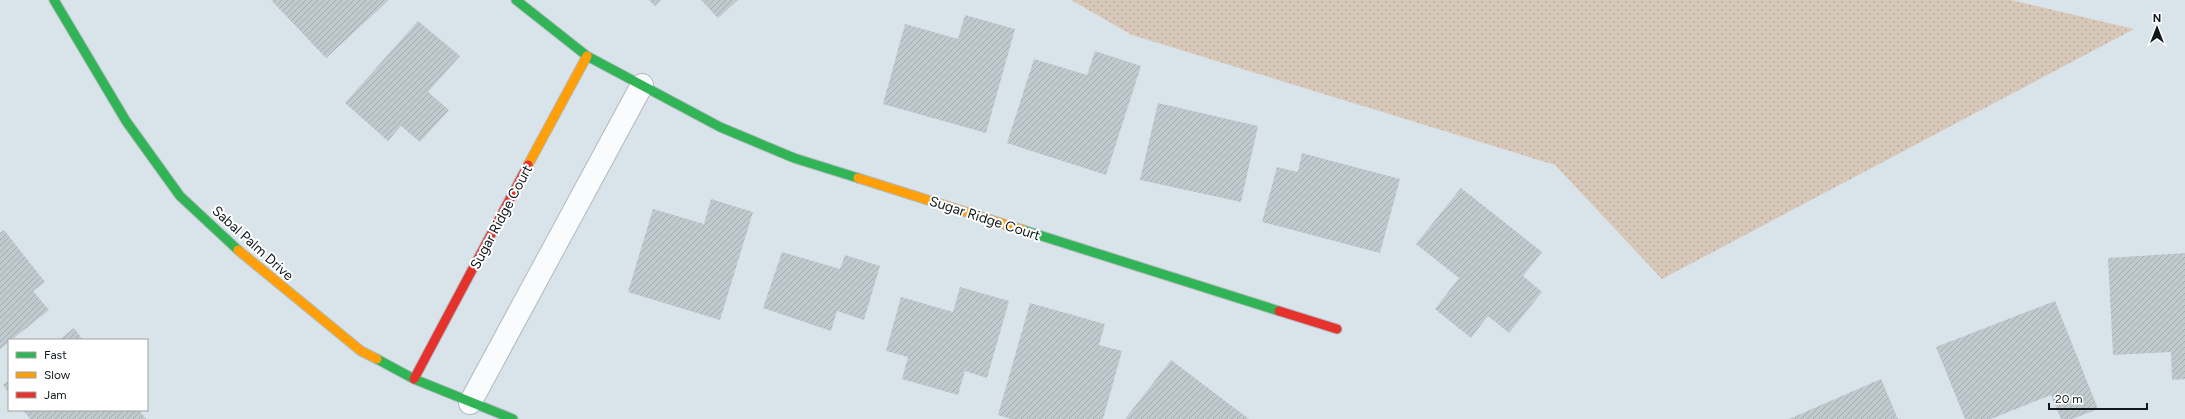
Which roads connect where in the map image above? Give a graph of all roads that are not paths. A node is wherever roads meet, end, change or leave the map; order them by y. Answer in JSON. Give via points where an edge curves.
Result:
{"nodes":[{"id":1,"x":54,"y":0,"type":"edge"},
{"id":2,"x":516,"y":0,"type":"edge"},
{"id":3,"x":587,"y":56,"type":"junction"},
{"id":4,"x":642,"y":85,"type":"junction"},
{"id":5,"x":1336,"y":329,"type":"dead end"},
{"id":6,"x":414,"y":379,"type":"junction"},
{"id":7,"x":470,"y":403,"type":"junction"},
{"id":8,"x":513,"y":419,"type":"edge"}],
"edges":[{"from":1,"to":6,"type":"street","name":"Sabal Palm Drive","via":[[126,121],[180,196],[248,260],[361,351]]},
{"from":2,"to":3,"type":"street","name":"Sugar Ridge Court"},
{"from":3,"to":4,"type":"street","name":"Sugar Ridge Court"},
{"from":3,"to":6,"type":"street","name":"Sugar Ridge Court"},
{"from":4,"to":5,"type":"street","name":"Sugar Ridge Court","via":[[720,127],[794,158]]},
{"from":4,"to":7,"type":"street"},
{"from":6,"to":7,"type":"street","name":"Sabal Palm Drive"},
{"from":7,"to":8,"type":"street","name":"Sabal Palm Drive"}]}
